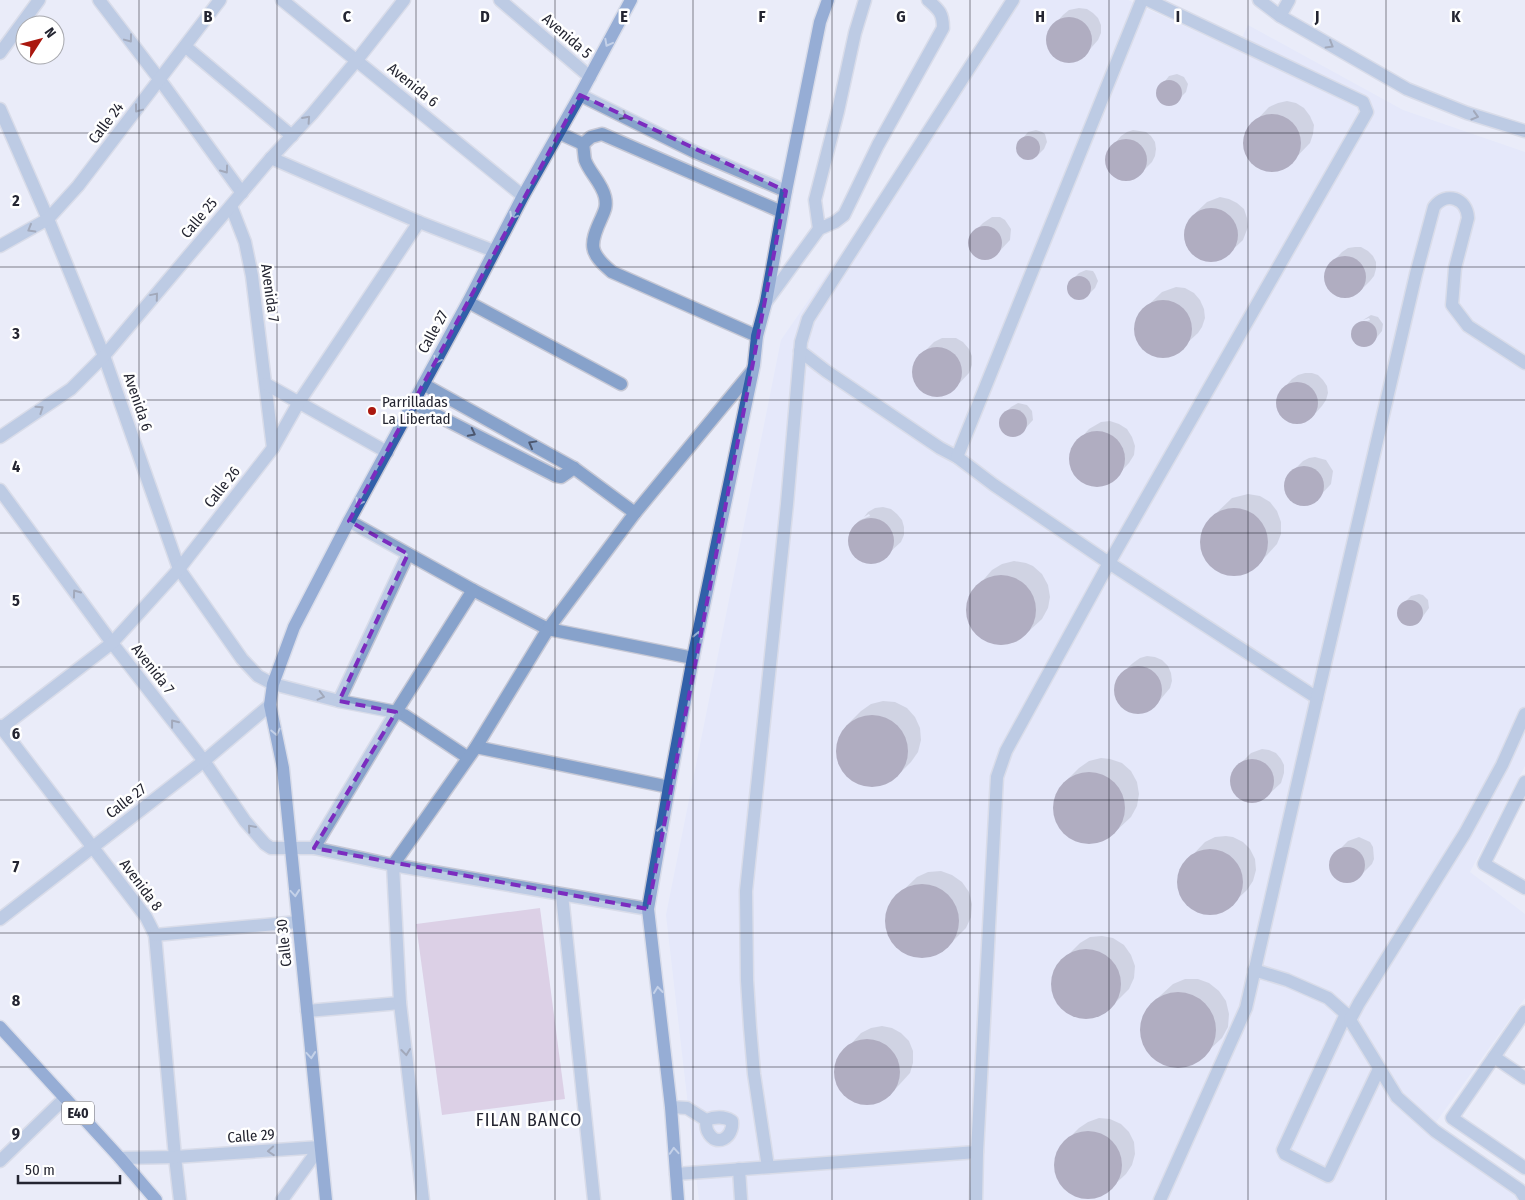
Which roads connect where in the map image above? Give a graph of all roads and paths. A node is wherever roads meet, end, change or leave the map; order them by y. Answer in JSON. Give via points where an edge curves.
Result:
{"nodes":[{"id":1,"x":39,"y":0,"type":"edge"},
{"id":2,"x":99,"y":0,"type":"edge"},
{"id":3,"x":220,"y":0,"type":"edge"},
{"id":4,"x":282,"y":0,"type":"edge"},
{"id":5,"x":404,"y":0,"type":"edge"},
{"id":6,"x":500,"y":0,"type":"edge"},
{"id":7,"x":631,"y":0,"type":"edge"},
{"id":8,"x":828,"y":0,"type":"edge"},
{"id":9,"x":865,"y":0,"type":"edge"},
{"id":10,"x":928,"y":0,"type":"edge"},
{"id":11,"x":1013,"y":0,"type":"edge"},
{"id":12,"x":1142,"y":0,"type":"edge"},
{"id":13,"x":1148,"y":0,"type":"edge"},
{"id":14,"x":1259,"y":0,"type":"edge"},
{"id":15,"x":1289,"y":0,"type":"edge"},
{"id":16,"x":1280,"y":16,"type":"junction"},
{"id":17,"x":186,"y":47,"type":"junction"},
{"id":18,"x":0,"y":53,"type":"edge"},
{"id":19,"x":357,"y":60,"type":"junction"},
{"id":20,"x":590,"y":77,"type":"junction"},
{"id":21,"x":160,"y":80,"type":"junction"},
{"id":22,"x":580,"y":95,"type":"junction"},
{"id":23,"x":0,"y":109,"type":"edge"},
{"id":24,"x":1525,"y":131,"type":"edge"},
{"id":25,"x":559,"y":133,"type":"junction"},
{"id":26,"x":292,"y":136,"type":"junction"},
{"id":27,"x":583,"y":144,"type":"junction"},
{"id":28,"x":271,"y":158,"type":"junction"},
{"id":29,"x":786,"y":191,"type":"junction"},
{"id":30,"x":242,"y":193,"type":"junction"},
{"id":31,"x":523,"y":196,"type":"junction"},
{"id":32,"x":232,"y":206,"type":"junction"},
{"id":33,"x":782,"y":212,"type":"junction"},
{"id":34,"x":48,"y":219,"type":"junction"},
{"id":35,"x":418,"y":222,"type":"junction"},
{"id":36,"x":819,"y":230,"type":"junction"},
{"id":37,"x":0,"y":246,"type":"edge"},
{"id":38,"x":494,"y":251,"type":"junction"},
{"id":39,"x":468,"y":302,"type":"junction"},
{"id":40,"x":766,"y":302,"type":"junction"},
{"id":41,"x":757,"y":336,"type":"junction"},
{"id":42,"x":800,"y":351,"type":"junction"},
{"id":43,"x":104,"y":356,"type":"junction"},
{"id":44,"x":1525,"y":363,"type":"edge"},
{"id":45,"x":752,"y":371,"type":"junction"},
{"id":46,"x":266,"y":384,"type":"junction"},
{"id":47,"x":424,"y":384,"type":"junction"},
{"id":48,"x":621,"y":384,"type":"dead end"},
{"id":49,"x":299,"y":402,"type":"junction"},
{"id":50,"x":413,"y":403,"type":"junction"},
{"id":51,"x":0,"y":437,"type":"edge"},
{"id":52,"x":273,"y":448,"type":"junction"},
{"id":53,"x":387,"y":452,"type":"junction"},
{"id":54,"x":957,"y":456,"type":"junction"},
{"id":55,"x":574,"y":468,"type":"junction"},
{"id":56,"x":0,"y":490,"type":"edge"},
{"id":57,"x":635,"y":514,"type":"junction"},
{"id":58,"x":349,"y":521,"type":"junction"},
{"id":59,"x":408,"y":554,"type":"junction"},
{"id":60,"x":1109,"y":562,"type":"junction"},
{"id":61,"x":179,"y":569,"type":"junction"},
{"id":62,"x":473,"y":590,"type":"junction"},
{"id":63,"x":548,"y":630,"type":"junction"},
{"id":64,"x":112,"y":643,"type":"junction"},
{"id":65,"x":693,"y":658,"type":"junction"},
{"id":66,"x":274,"y":684,"type":"junction"},
{"id":67,"x":1317,"y":698,"type":"junction"},
{"id":68,"x":339,"y":701,"type":"junction"},
{"id":69,"x":270,"y":705,"type":"junction"},
{"id":70,"x":396,"y":712,"type":"junction"},
{"id":71,"x":1525,"y":714,"type":"edge"},
{"id":72,"x":1,"y":728,"type":"edge"},
{"id":73,"x":476,"y":747,"type":"junction"},
{"id":74,"x":467,"y":757,"type":"junction"},
{"id":75,"x":204,"y":761,"type":"junction"},
{"id":76,"x":1525,"y":782,"type":"edge"},
{"id":77,"x":669,"y":787,"type":"junction"},
{"id":78,"x":92,"y":847,"type":"junction"},
{"id":79,"x":292,"y":847,"type":"junction"},
{"id":80,"x":314,"y":848,"type":"junction"},
{"id":81,"x":393,"y":865,"type":"junction"},
{"id":82,"x":1525,"y":888,"type":"edge"},
{"id":83,"x":562,"y":894,"type":"junction"},
{"id":84,"x":648,"y":910,"type":"junction"},
{"id":85,"x":0,"y":919,"type":"edge"},
{"id":86,"x":298,"y":922,"type":"junction"},
{"id":87,"x":155,"y":935,"type":"junction"},
{"id":88,"x":1254,"y":970,"type":"junction"},
{"id":89,"x":400,"y":1003,"type":"junction"},
{"id":90,"x":307,"y":1011,"type":"junction"},
{"id":91,"x":1525,"y":1012,"type":"edge"},
{"id":92,"x":1348,"y":1017,"type":"junction"},
{"id":93,"x":0,"y":1027,"type":"edge"},
{"id":94,"x":1494,"y":1057,"type":"junction"},
{"id":95,"x":1379,"y":1069,"type":"junction"},
{"id":96,"x":1525,"y":1078,"type":"edge"},
{"id":97,"x":65,"y":1098,"type":"junction"},
{"id":98,"x":671,"y":1107,"type":"junction"},
{"id":99,"x":706,"y":1120,"type":"dead end"},
{"id":100,"x":320,"y":1147,"type":"junction"},
{"id":101,"x":977,"y":1152,"type":"junction"},
{"id":102,"x":175,"y":1157,"type":"junction"},
{"id":103,"x":120,"y":1158,"type":"junction"},
{"id":104,"x":0,"y":1161,"type":"edge"},
{"id":105,"x":768,"y":1167,"type":"junction"},
{"id":106,"x":1525,"y":1168,"type":"edge"},
{"id":107,"x":738,"y":1169,"type":"junction"},
{"id":108,"x":676,"y":1174,"type":"junction"},
{"id":109,"x":1523,"y":1194,"type":"edge"},
{"id":110,"x":156,"y":1200,"type":"edge"},
{"id":111,"x":180,"y":1200,"type":"edge"},
{"id":112,"x":282,"y":1200,"type":"edge"},
{"id":113,"x":326,"y":1200,"type":"edge"},
{"id":114,"x":423,"y":1200,"type":"edge"},
{"id":115,"x":594,"y":1200,"type":"edge"},
{"id":116,"x":678,"y":1200,"type":"edge"},
{"id":117,"x":741,"y":1200,"type":"edge"},
{"id":118,"x":976,"y":1200,"type":"edge"},
{"id":119,"x":1160,"y":1200,"type":"edge"}],
"edges":[{"from":1,"to":18,"type":"street"},
{"from":2,"to":21,"type":"street","one_way":true},
{"from":3,"to":17,"type":"street","name":"Calle 24"},
{"from":4,"to":19,"type":"street","name":"Avenida 6"},
{"from":5,"to":19,"type":"street","name":"Calle 25"},
{"from":6,"to":20,"type":"street","name":"Avenida 5"},
{"from":7,"to":20,"type":"main road","name":"Calle 27","one_way":true},
{"from":8,"to":29,"type":"main road","via":[[820,22]]},
{"from":9,"to":36,"type":"street","via":[[815,200]]},
{"from":10,"to":36,"type":"street","via":[[940,12],[944,28],[878,145],[844,215]]},
{"from":11,"to":42,"type":"street","via":[[808,320]]},
{"from":12,"to":54,"type":"street"},
{"from":13,"to":60,"type":"street","via":[[1363,102],[1367,112]]},
{"from":14,"to":16,"type":"street"},
{"from":15,"to":16,"type":"street"},
{"from":16,"to":24,"type":"street","one_way":true,"via":[[1407,90]]},
{"from":17,"to":21,"type":"street","name":"Calle 24"},
{"from":17,"to":26,"type":"street"},
{"from":26,"to":19,"type":"street","name":"Calle 25","one_way":true},
{"from":19,"to":31,"type":"street","name":"Avenida 6"},
{"from":20,"to":22,"type":"main road","name":"Calle 27"},
{"from":21,"to":30,"type":"street","one_way":true},
{"from":21,"to":34,"type":"street","name":"Calle 24","one_way":true,"via":[[78,186]]},
{"from":22,"to":25,"type":"main road","name":"Calle 27"},
{"from":22,"to":29,"type":"street","one_way":true,"via":[[696,152]]},
{"from":23,"to":34,"type":"street","name":"Avenida 6"},
{"from":25,"to":27,"type":"street"},
{"from":25,"to":31,"type":"main road","name":"Calle 27"},
{"from":26,"to":28,"type":"street","name":"Calle 25"},
{"from":27,"to":33,"type":"street","via":[[602,134]]},
{"from":27,"to":41,"type":"street","via":[[585,159],[604,193],[607,206],[592,245],[600,262],[612,272]]},
{"from":28,"to":30,"type":"street","name":"Calle 25"},
{"from":28,"to":35,"type":"street"},
{"from":29,"to":33,"type":"main road"},
{"from":30,"to":32,"type":"street","name":"Calle 25"},
{"from":31,"to":38,"type":"main road","name":"Calle 27","one_way":true},
{"from":43,"to":32,"type":"street","name":"Calle 25","one_way":true},
{"from":32,"to":46,"type":"street","name":"Avenida 7","via":[[245,242],[252,276]]},
{"from":33,"to":40,"type":"main road"},
{"from":34,"to":37,"type":"street","name":"Calle 24","one_way":true},
{"from":34,"to":43,"type":"street","name":"Avenida 6"},
{"from":35,"to":38,"type":"street"},
{"from":35,"to":49,"type":"street","name":"Calle 26"},
{"from":36,"to":40,"type":"street"},
{"from":38,"to":39,"type":"main road","name":"Calle 27"},
{"from":39,"to":47,"type":"main road","name":"Calle 27","one_way":true},
{"from":39,"to":48,"type":"street"},
{"from":40,"to":41,"type":"main road"},
{"from":41,"to":45,"type":"main road"},
{"from":42,"to":54,"type":"street","via":[[940,448]]},
{"from":42,"to":105,"type":"street","via":[[746,890],[750,1027]]},
{"from":51,"to":43,"type":"street","name":"Calle 25","one_way":true,"via":[[71,388]]},
{"from":43,"to":61,"type":"street","name":"Avenida 6"},
{"from":44,"to":67,"type":"street","via":[[1476,332],[1452,305],[1455,268],[1468,213],[1458,200],[1442,200],[1434,207],[1416,274]]},
{"from":45,"to":57,"type":"street"},
{"from":65,"to":45,"type":"main road","one_way":true},
{"from":46,"to":49,"type":"street"},
{"from":46,"to":52,"type":"street","name":"Avenida 7"},
{"from":47,"to":50,"type":"main road","name":"Calle 27"},
{"from":55,"to":47,"type":"street","one_way":true},
{"from":49,"to":52,"type":"street","name":"Calle 26"},
{"from":49,"to":53,"type":"street"},
{"from":50,"to":53,"type":"main road","name":"Calle 27"},
{"from":50,"to":55,"type":"street","one_way":true,"via":[[556,476]]},
{"from":52,"to":61,"type":"street","name":"Calle 26"},
{"from":53,"to":58,"type":"main road","name":"Calle 27","one_way":true},
{"from":54,"to":60,"type":"street","via":[[994,485]]},
{"from":55,"to":57,"type":"street"},
{"from":64,"to":56,"type":"street","name":"Avenida 7","one_way":true},
{"from":57,"to":63,"type":"street"},
{"from":58,"to":59,"type":"street"},
{"from":58,"to":66,"type":"main road","name":"Calle 27","via":[[294,627]]},
{"from":59,"to":62,"type":"street"},
{"from":59,"to":68,"type":"street"},
{"from":60,"to":67,"type":"street"},
{"from":60,"to":101,"type":"street","via":[[1006,751],[997,777]]},
{"from":61,"to":64,"type":"street","name":"Calle 26"},
{"from":61,"to":66,"type":"street","name":"Avenida 6","via":[[242,660],[258,676]]},
{"from":62,"to":63,"type":"street"},
{"from":62,"to":70,"type":"street"},
{"from":63,"to":65,"type":"street"},
{"from":63,"to":73,"type":"street"},
{"from":64,"to":72,"type":"street","name":"Calle 26"},
{"from":75,"to":64,"type":"street","name":"Avenida 7","one_way":true},
{"from":65,"to":77,"type":"main road"},
{"from":66,"to":68,"type":"street","name":"Avenida 6","one_way":true},
{"from":66,"to":69,"type":"main road","name":"Calle 30"},
{"from":67,"to":88,"type":"street"},
{"from":68,"to":70,"type":"street","name":"Avenida 6"},
{"from":69,"to":75,"type":"street","name":"Calle 27"},
{"from":69,"to":79,"type":"main road","name":"Calle 30","one_way":true,"via":[[283,768]]},
{"from":70,"to":74,"type":"street","name":"Avenida 6"},
{"from":70,"to":80,"type":"street"},
{"from":71,"to":92,"type":"street","via":[[1465,833]]},
{"from":72,"to":78,"type":"street","name":"Avenida 8"},
{"from":73,"to":74,"type":"street"},
{"from":73,"to":77,"type":"street"},
{"from":74,"to":81,"type":"street"},
{"from":75,"to":78,"type":"street","name":"Calle 27"},
{"from":79,"to":75,"type":"street","name":"Avenida 7","one_way":true,"via":[[271,848],[265,844]]},
{"from":76,"to":82,"type":"street","via":[[1484,864]]},
{"from":84,"to":77,"type":"main road","one_way":true},
{"from":78,"to":85,"type":"street","name":"Calle 27"},
{"from":78,"to":87,"type":"street","name":"Avenida 8","via":[[146,917]]},
{"from":79,"to":80,"type":"street","name":"Avenida 7"},
{"from":79,"to":86,"type":"main road","name":"Calle 30","one_way":true},
{"from":80,"to":81,"type":"street","name":"Avenida 7"},
{"from":81,"to":83,"type":"street","name":"Avenida 7"},
{"from":81,"to":89,"type":"street"},
{"from":83,"to":84,"type":"street","name":"Avenida 7"},
{"from":83,"to":115,"type":"street"},
{"from":98,"to":84,"type":"main road","one_way":true},
{"from":86,"to":87,"type":"street"},
{"from":86,"to":90,"type":"main road","name":"Calle 30"},
{"from":87,"to":102,"type":"street","name":"Avenida 8"},
{"from":88,"to":92,"type":"street","via":[[1328,998]]},
{"from":88,"to":119,"type":"street","via":[[1246,1008]]},
{"from":89,"to":90,"type":"street"},
{"from":89,"to":114,"type":"street","one_way":true},
{"from":90,"to":100,"type":"main road","name":"Calle 30","one_way":true},
{"from":91,"to":94,"type":"street"},
{"from":92,"to":95,"type":"street"},
{"from":92,"to":95,"type":"street","via":[[1283,1150],[1285,1154],[1328,1176]]},
{"from":93,"to":97,"type":"main road","number":"E40"},
{"from":94,"to":96,"type":"street"},
{"from":94,"to":106,"type":"street","via":[[1452,1118]]},
{"from":95,"to":109,"type":"street","via":[[1397,1097],[1435,1130]]},
{"from":97,"to":103,"type":"main road","number":"E40"},
{"from":97,"to":104,"type":"street"},
{"from":98,"to":99,"type":"street","via":[[687,1108]]},
{"from":108,"to":98,"type":"main road","one_way":true},
{"from":100,"to":102,"type":"street","name":"Calle 29","one_way":true},
{"from":100,"to":112,"type":"street"},
{"from":100,"to":113,"type":"main road","name":"Calle 30"},
{"from":101,"to":105,"type":"street"},
{"from":101,"to":118,"type":"street"},
{"from":102,"to":103,"type":"street","name":"Calle 29"},
{"from":102,"to":111,"type":"street","name":"Avenida 8"},
{"from":103,"to":110,"type":"main road","number":"E40"},
{"from":105,"to":107,"type":"street"},
{"from":107,"to":108,"type":"street"},
{"from":107,"to":117,"type":"street"},
{"from":108,"to":116,"type":"main road"}]}
